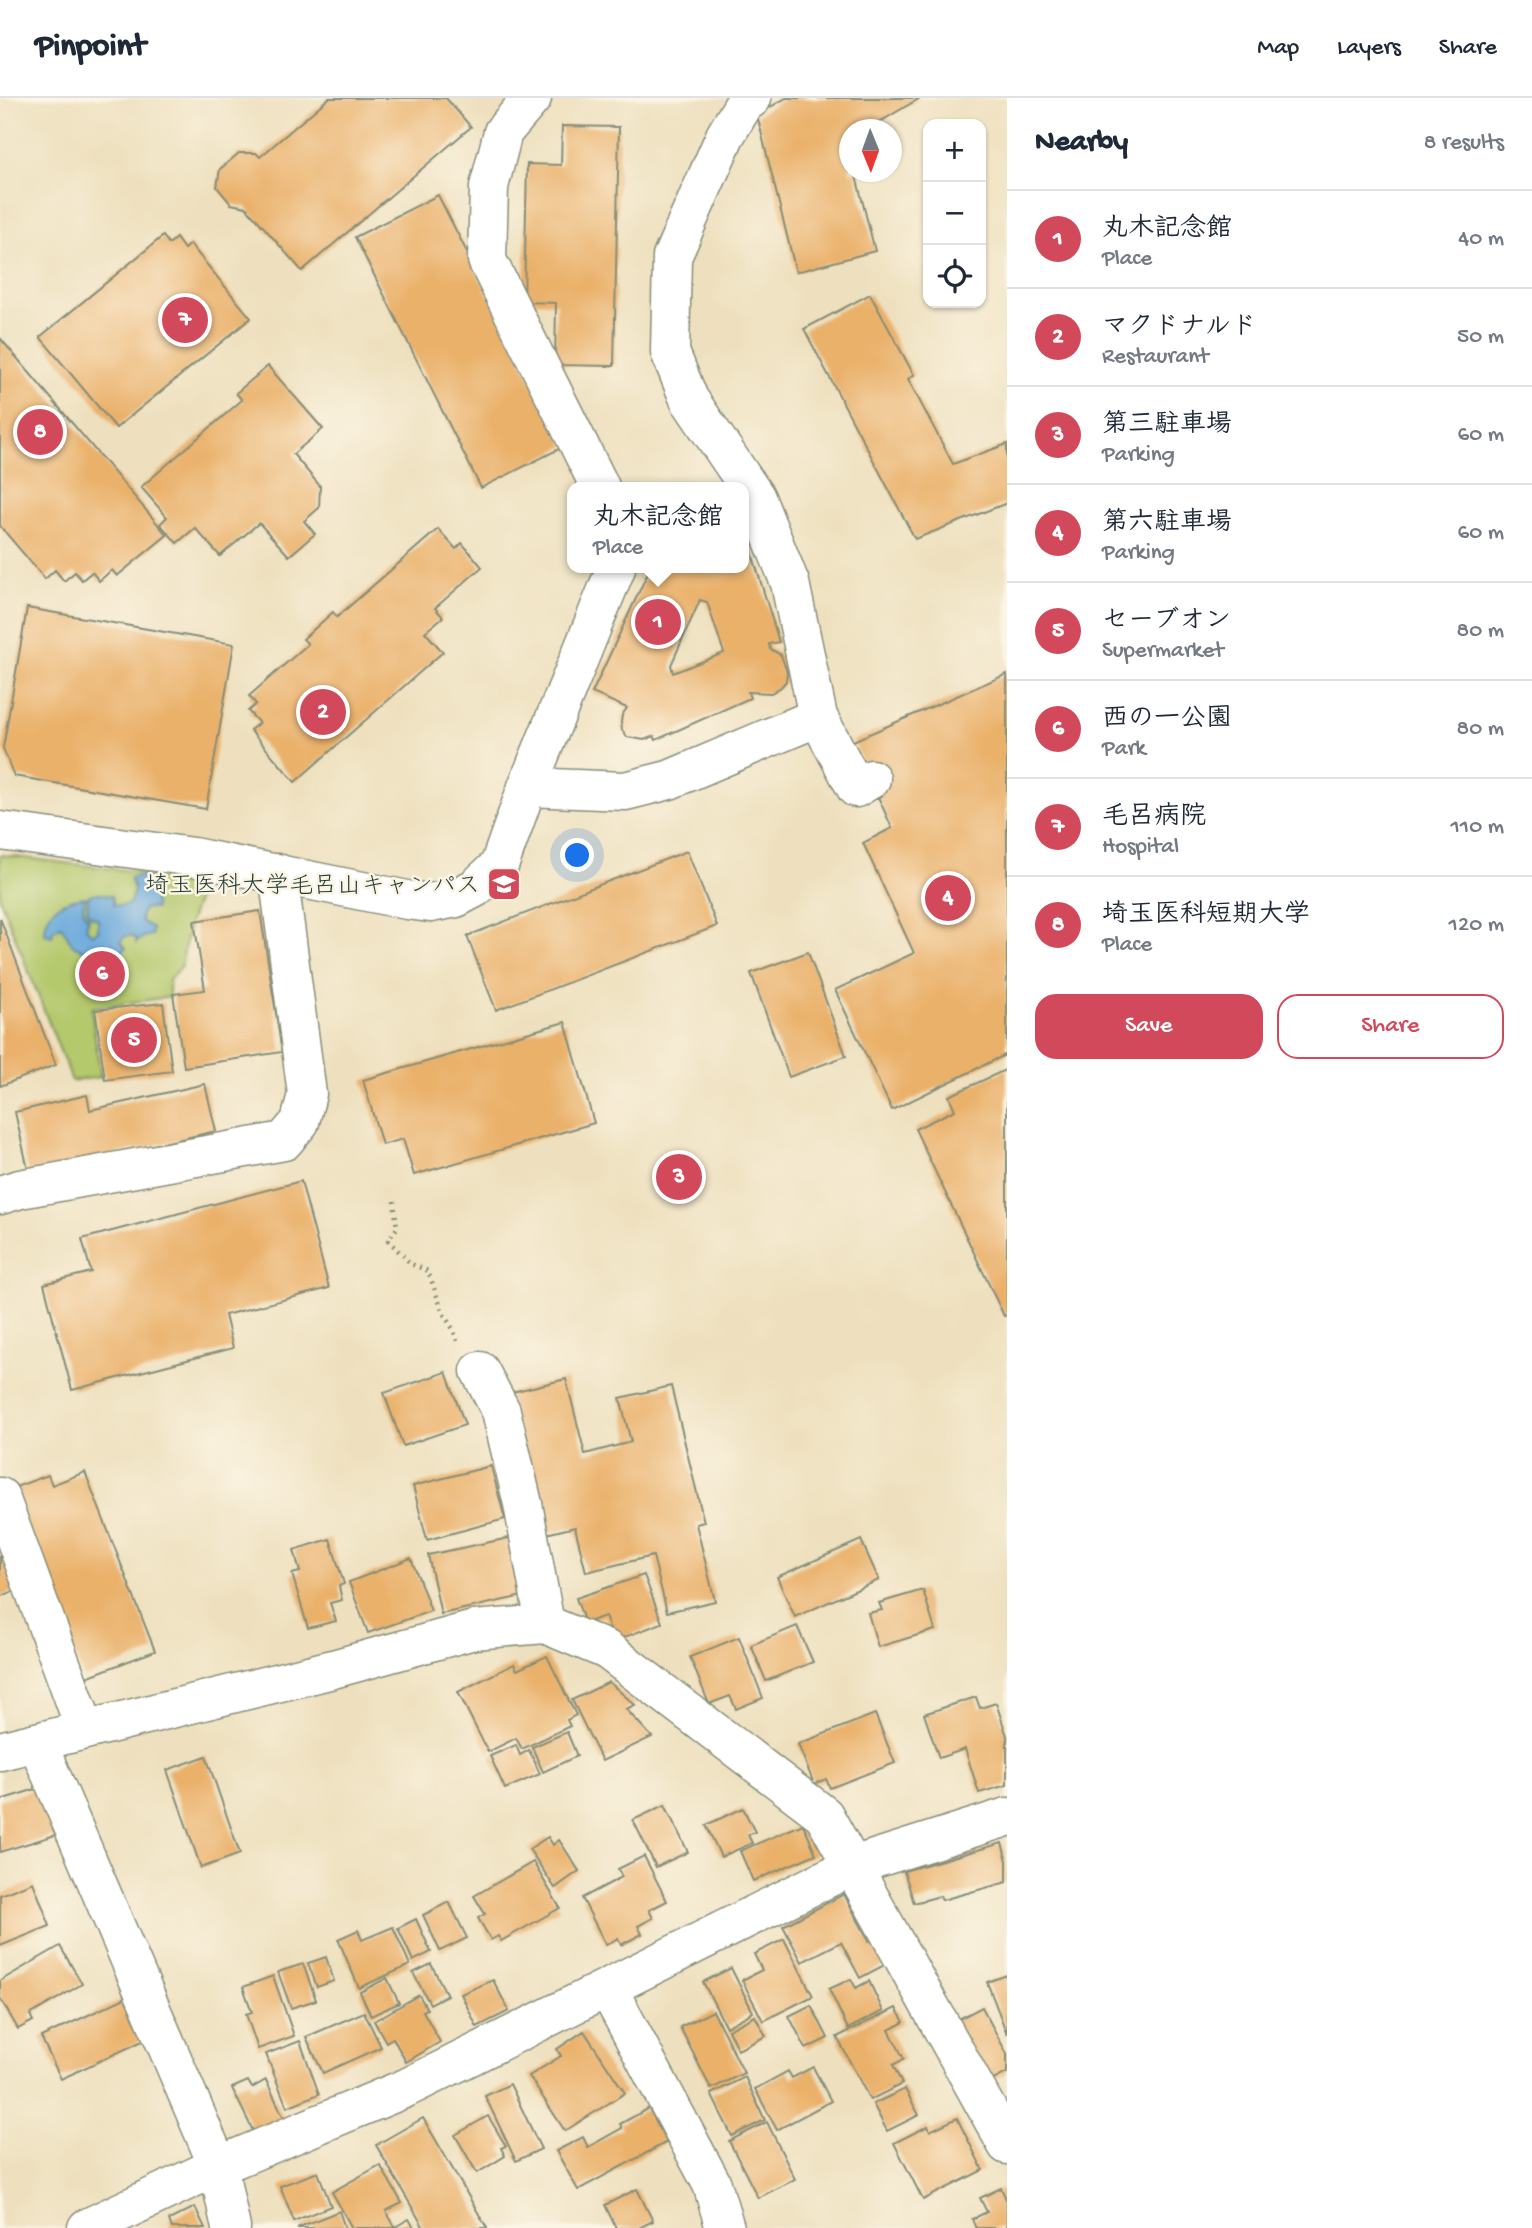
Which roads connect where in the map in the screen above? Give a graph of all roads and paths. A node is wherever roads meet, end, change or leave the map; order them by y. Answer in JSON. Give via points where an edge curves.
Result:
{"nodes":[{"id":1,"x":532,"y":98,"type":"edge"},
{"id":2,"x":752,"y":98,"type":"edge"},
{"id":3,"x":598,"y":482,"type":"edge"},
{"id":4,"x":745,"y":482,"type":"edge"},
{"id":5,"x":749,"y":488,"type":"edge"},
{"id":6,"x":614,"y":573,"type":"edge"},
{"id":7,"x":818,"y":717,"type":"junction"},
{"id":8,"x":871,"y":779,"type":"dead end"},
{"id":9,"x":527,"y":787,"type":"junction"},
{"id":10,"x":0,"y":831,"type":"edge"},
{"id":11,"x":278,"y":873,"type":"junction"},
{"id":12,"x":0,"y":1195,"type":"edge"},
{"id":13,"x":394,"y":1201,"type":"dead end"},
{"id":14,"x":469,"y":1356,"type":"joint"},
{"id":15,"x":0,"y":1497,"type":"edge"},
{"id":16,"x":545,"y":1624,"type":"junction"},
{"id":17,"x":85,"y":1729,"type":"junction"},
{"id":18,"x":37,"y":1742,"type":"junction"},
{"id":19,"x":0,"y":1751,"type":"edge"},
{"id":20,"x":1007,"y":1817,"type":"edge"},
{"id":21,"x":852,"y":1866,"type":"junction"},
{"id":22,"x":608,"y":1989,"type":"junction"},
{"id":23,"x":1007,"y":2145,"type":"edge"},
{"id":24,"x":218,"y":2166,"type":"junction"},
{"id":25,"x":87,"y":2228,"type":"edge"},
{"id":26,"x":231,"y":2228,"type":"edge"},
{"id":27,"x":725,"y":2228,"type":"edge"}],
"edges":[{"from":1,"to":3,"type":"street","via":[[503,132],[489,187],[488,260]]},
{"from":2,"to":4,"type":"street","via":[[725,136],[672,257],[670,352],[690,400]]},
{"from":5,"to":7,"type":"street","via":[[790,583]]},
{"from":6,"to":9,"type":"street"},
{"from":7,"to":8,"type":"street","via":[[856,788]]},
{"from":7,"to":9,"type":"street","via":[[669,780],[625,791]]},
{"from":9,"to":11,"type":"street","via":[[499,866],[456,898],[407,900]]},
{"from":10,"to":11,"type":"street"},
{"from":11,"to":12,"type":"street","via":[[307,1094],[300,1122],[284,1141]]},
{"from":13,"to":14,"type":"path","via":[[397,1228],[388,1240],[411,1264],[428,1271],[443,1313]]},
{"from":14,"to":16,"type":"street","via":[[501,1411]]},
{"from":15,"to":17,"type":"street"},
{"from":16,"to":17,"type":"street","via":[[474,1630]]},
{"from":16,"to":21,"type":"street","via":[[607,1650],[824,1815]]},
{"from":17,"to":18,"type":"street"},
{"from":18,"to":19,"type":"street"},
{"from":18,"to":24,"type":"street"},
{"from":20,"to":21,"type":"street"},
{"from":21,"to":22,"type":"street"},
{"from":21,"to":23,"type":"street"},
{"from":22,"to":24,"type":"street","via":[[406,2088]]},
{"from":22,"to":27,"type":"street","via":[[712,2184]]},
{"from":24,"to":25,"type":"street"},
{"from":24,"to":26,"type":"street"}]}
